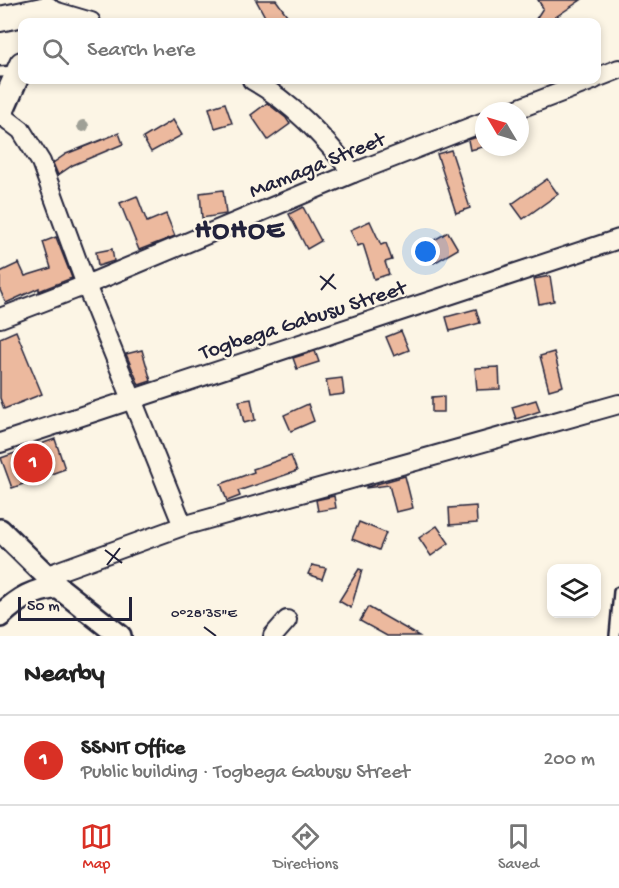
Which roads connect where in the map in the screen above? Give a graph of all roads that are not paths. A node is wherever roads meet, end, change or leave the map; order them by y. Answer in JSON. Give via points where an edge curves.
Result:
{"nodes":[{"id":1,"x":46,"y":11,"type":"edge"},
{"id":2,"x":75,"y":18,"type":"edge"},
{"id":3,"x":0,"y":19,"type":"edge"},
{"id":4,"x":14,"y":69,"type":"edge"},
{"id":5,"x":619,"y":69,"type":"edge"},
{"id":6,"x":601,"y":76,"type":"edge"},
{"id":7,"x":258,"y":84,"type":"edge"},
{"id":8,"x":582,"y":84,"type":"edge"},
{"id":9,"x":529,"y":104,"type":"edge"},
{"id":10,"x":0,"y":114,"type":"edge"},
{"id":11,"x":475,"y":126,"type":"edge"},
{"id":12,"x":353,"y":173,"type":"junction"},
{"id":13,"x":619,"y":239,"type":"edge"},
{"id":14,"x":86,"y":285,"type":"junction"},
{"id":15,"x":0,"y":318,"type":"edge"},
{"id":16,"x":131,"y":399,"type":"junction"},
{"id":17,"x":619,"y":404,"type":"edge"},
{"id":18,"x":0,"y":443,"type":"edge"},
{"id":19,"x":183,"y":526,"type":"junction"},
{"id":20,"x":0,"y":530,"type":"edge"},
{"id":21,"x":52,"y":582,"type":"junction"},
{"id":22,"x":619,"y":592,"type":"edge"},
{"id":23,"x":0,"y":616,"type":"edge"},
{"id":24,"x":287,"y":620,"type":"dead end"},
{"id":25,"x":120,"y":636,"type":"edge"},
{"id":26,"x":273,"y":636,"type":"edge"},
{"id":27,"x":615,"y":636,"type":"edge"}],
"edges":[{"from":1,"to":2,"type":"street"},
{"from":1,"to":3,"type":"main road"},
{"from":4,"to":10,"type":"main road"},
{"from":5,"to":6,"type":"street"},
{"from":7,"to":12,"type":"street","via":[[312,125]]},
{"from":8,"to":9,"type":"street"},
{"from":10,"to":14,"type":"street","via":[[21,130],[41,162]]},
{"from":11,"to":12,"type":"street","name":"Mamaga Street"},
{"from":12,"to":14,"type":"street","name":"Mamaga Street"},
{"from":13,"to":16,"type":"street","name":"Togbega Gabusu Street"},
{"from":14,"to":15,"type":"street","name":"Mamaga Street"},
{"from":14,"to":16,"type":"street"},
{"from":16,"to":18,"type":"street","name":"Togbega Gabusu Street"},
{"from":16,"to":19,"type":"street"},
{"from":17,"to":19,"type":"street"},
{"from":19,"to":21,"type":"street"},
{"from":20,"to":21,"type":"street"},
{"from":21,"to":23,"type":"street","via":[[15,602]]},
{"from":21,"to":25,"type":"street"},
{"from":22,"to":27,"type":"lane"},
{"from":24,"to":26,"type":"street"}]}
